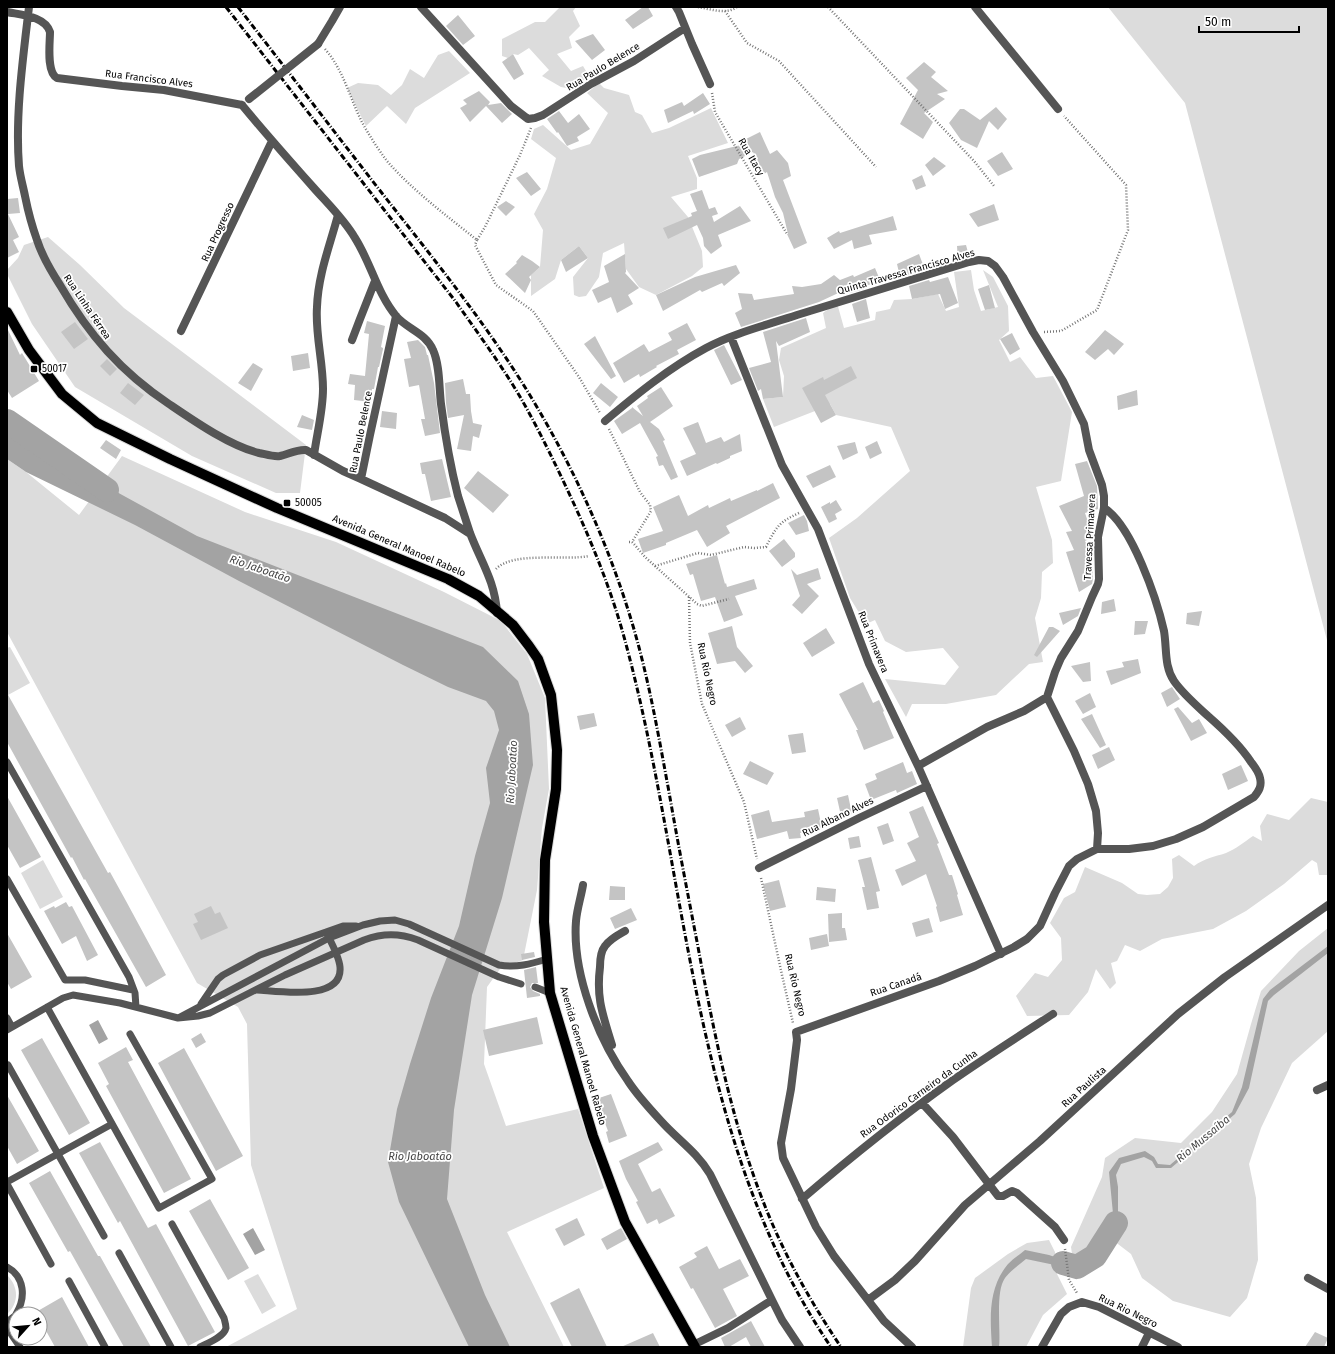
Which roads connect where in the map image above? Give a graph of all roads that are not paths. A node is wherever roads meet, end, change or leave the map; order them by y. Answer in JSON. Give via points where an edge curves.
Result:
{"nodes":[{"id":1,"x":29,"y":7,"type":"edge"},
{"id":2,"x":340,"y":7,"type":"edge"},
{"id":3,"x":421,"y":7,"type":"edge"},
{"id":4,"x":676,"y":7,"type":"edge"},
{"id":5,"x":975,"y":7,"type":"edge"},
{"id":6,"x":7,"y":12,"type":"edge"},
{"id":7,"x":28,"y":16,"type":"junction"},
{"id":8,"x":685,"y":28,"type":"junction"},
{"id":9,"x":710,"y":84,"type":"road end"},
{"id":10,"x":242,"y":105,"type":"junction"},
{"id":11,"x":1058,"y":109,"type":"road end"},
{"id":12,"x":272,"y":141,"type":"junction"},
{"id":13,"x":338,"y":215,"type":"junction"},
{"id":14,"x":375,"y":281,"type":"junction"},
{"id":15,"x":7,"y":312,"type":"edge"},
{"id":16,"x":396,"y":316,"type":"junction"},
{"id":17,"x":182,"y":331,"type":"dead end"},
{"id":18,"x":1033,"y":332,"type":"joint"},
{"id":19,"x":731,"y":337,"type":"junction"},
{"id":20,"x":352,"y":340,"type":"dead end"},
{"id":21,"x":605,"y":421,"type":"road end"},
{"id":22,"x":314,"y":455,"type":"junction"},
{"id":23,"x":361,"y":479,"type":"junction"},
{"id":24,"x":1104,"y":508,"type":"junction"},
{"id":25,"x":470,"y":534,"type":"junction"},
{"id":26,"x":497,"y":613,"type":"junction"},
{"id":27,"x":1047,"y":697,"type":"junction"},
{"id":28,"x":7,"y":762,"type":"edge"},
{"id":29,"x":918,"y":766,"type":"junction"},
{"id":30,"x":927,"y":786,"type":"junction"},
{"id":31,"x":1097,"y":849,"type":"junction"},
{"id":32,"x":759,"y":868,"type":"road end"},
{"id":33,"x":7,"y":879,"type":"edge"},
{"id":34,"x":583,"y":886,"type":"dead end"},
{"id":35,"x":1328,"y":904,"type":"edge"},
{"id":36,"x":624,"y":931,"type":"dead end"},
{"id":37,"x":327,"y":935,"type":"junction"},
{"id":38,"x":335,"y":953,"type":"junction"},
{"id":39,"x":1001,"y":954,"type":"junction"},
{"id":40,"x":547,"y":959,"type":"junction"},
{"id":41,"x":522,"y":984,"type":"dead end"},
{"id":42,"x":535,"y":987,"type":"dead end"},
{"id":43,"x":134,"y":990,"type":"junction"},
{"id":44,"x":255,"y":990,"type":"junction"},
{"id":45,"x":550,"y":994,"type":"junction"},
{"id":46,"x":200,"y":1006,"type":"junction"},
{"id":47,"x":47,"y":1007,"type":"junction"},
{"id":48,"x":136,"y":1007,"type":"junction"},
{"id":49,"x":1053,"y":1014,"type":"dead end"},
{"id":50,"x":7,"y":1018,"type":"edge"},
{"id":51,"x":178,"y":1018,"type":"junction"},
{"id":52,"x":9,"y":1029,"type":"edge"},
{"id":53,"x":796,"y":1032,"type":"joint"},
{"id":54,"x":130,"y":1034,"type":"dead end"},
{"id":55,"x":617,"y":1062,"type":"junction"},
{"id":56,"x":8,"y":1065,"type":"dead end"},
{"id":57,"x":1328,"y":1085,"type":"edge"},
{"id":58,"x":1317,"y":1090,"type":"dead end"},
{"id":59,"x":922,"y":1103,"type":"junction"},
{"id":60,"x":112,"y":1124,"type":"junction"},
{"id":61,"x":58,"y":1154,"type":"junction"},
{"id":62,"x":7,"y":1183,"type":"edge"},
{"id":63,"x":990,"y":1185,"type":"junction"},
{"id":64,"x":802,"y":1199,"type":"junction"},
{"id":65,"x":172,"y":1224,"type":"dead end"},
{"id":66,"x":104,"y":1236,"type":"dead end"},
{"id":67,"x":1064,"y":1240,"type":"road end"},
{"id":68,"x":119,"y":1253,"type":"dead end"},
{"id":69,"x":51,"y":1264,"type":"dead end"},
{"id":70,"x":7,"y":1267,"type":"edge"},
{"id":71,"x":1308,"y":1278,"type":"dead end"},
{"id":72,"x":69,"y":1281,"type":"dead end"},
{"id":73,"x":1328,"y":1289,"type":"edge"},
{"id":74,"x":772,"y":1300,"type":"junction"},
{"id":75,"x":868,"y":1300,"type":"junction"},
{"id":76,"x":20,"y":1306,"type":"edge"},
{"id":77,"x":7,"y":1328,"type":"edge"},
{"id":78,"x":1149,"y":1333,"type":"junction"},
{"id":79,"x":694,"y":1346,"type":"edge"},
{"id":80,"x":20,"y":1347,"type":"edge"},
{"id":81,"x":105,"y":1347,"type":"edge"},
{"id":82,"x":171,"y":1347,"type":"edge"},
{"id":83,"x":200,"y":1347,"type":"edge"},
{"id":84,"x":800,"y":1347,"type":"edge"},
{"id":85,"x":912,"y":1347,"type":"edge"},
{"id":86,"x":1042,"y":1347,"type":"edge"},
{"id":87,"x":1142,"y":1347,"type":"edge"},
{"id":88,"x":1178,"y":1347,"type":"edge"}],
"edges":[{"from":1,"to":7,"type":"street","name":"Rua Linha Férrea"},
{"from":2,"to":10,"type":"street","bridge":true,"via":[[318,43]]},
{"from":3,"to":8,"type":"street","name":"Rua Paulo Belence","via":[[511,106],[522,115],[532,118],[543,115]]},
{"from":4,"to":8,"type":"street"},
{"from":5,"to":11,"type":"street"},
{"from":6,"to":7,"type":"street"},
{"from":7,"to":10,"type":"street","name":"Rua Francisco Alves","via":[[48,26],[50,68],[54,76],[197,95]]},
{"from":7,"to":22,"type":"street","name":"Rua Linha Férrea","via":[[20,103],[19,168],[37,240],[64,294],[103,348],[122,368],[155,395],[184,414],[232,442],[256,452],[279,456],[306,450]]},
{"from":8,"to":9,"type":"street"},
{"from":10,"to":12,"type":"street"},
{"from":12,"to":13,"type":"street"},
{"from":12,"to":17,"type":"street","name":"Rua Progresso"},
{"from":13,"to":14,"type":"street","via":[[355,237]]},
{"from":13,"to":22,"type":"street","via":[[318,292],[317,326],[323,394]]},
{"from":14,"to":16,"type":"street"},
{"from":14,"to":20,"type":"street"},
{"from":15,"to":26,"type":"main road","name":"Avenida General Manoel Rabelo","via":[[29,350],[62,394],[97,423],[277,508],[448,579],[479,596]]},
{"from":16,"to":23,"type":"street","name":"Rua Paulo Belence"},
{"from":16,"to":25,"type":"street","via":[[426,340],[435,354],[450,461]]},
{"from":18,"to":19,"type":"street","name":"Quinta Travessa Francisco Alves","via":[[995,266],[988,261],[979,260]]},
{"from":18,"to":24,"type":"street","name":"Travessa Primavera","via":[[1063,381],[1084,424],[1089,450],[1102,485]]},
{"from":19,"to":21,"type":"street","name":"Quinta Travessa Francisco Alves","via":[[678,364],[644,388]]},
{"from":19,"to":29,"type":"street","name":"Rua Primavera","via":[[782,465],[818,529],[869,664]]},
{"from":22,"to":23,"type":"street","name":"Rua Linha Férrea"},
{"from":23,"to":25,"type":"street","name":"Rua Paulo Belence","via":[[445,518]]},
{"from":24,"to":27,"type":"street","name":"Travessa Primavera","via":[[1098,537],[1098,584],[1078,632],[1058,665]]},
{"from":24,"to":31,"type":"street","via":[[1124,530],[1142,566],[1160,614],[1166,661],[1174,681],[1246,754],[1260,777],[1261,786],[1259,792],[1246,802],[1203,827],[1176,839],[1153,846]]},
{"from":25,"to":26,"type":"street","via":[[491,580]]},
{"from":26,"to":40,"type":"main road","name":"Avenida General Manoel Rabelo","via":[[512,625],[538,659],[551,695],[557,750],[556,789],[545,860],[544,922]]},
{"from":27,"to":29,"type":"street"},
{"from":27,"to":31,"type":"street","via":[[1088,784],[1096,811]]},
{"from":28,"to":43,"type":"lane"},
{"from":29,"to":30,"type":"street","name":"Rua Primavera"},
{"from":30,"to":32,"type":"street","name":"Rua Albano Alves"},
{"from":30,"to":39,"type":"street","name":"Rua Primavera"},
{"from":31,"to":39,"type":"street","name":"Rua Canadá","via":[[1069,866],[1040,926],[1027,939]]},
{"from":33,"to":43,"type":"lane","via":[[65,980],[85,980]]},
{"from":34,"to":55,"type":"street","via":[[576,921],[577,954],[597,1024]]},
{"from":35,"to":63,"type":"street","name":"Rua Paulista","via":[[1231,972],[1189,1005]]},
{"from":36,"to":55,"type":"street","via":[[605,946],[600,961],[598,983],[600,1005]]},
{"from":37,"to":38,"type":"lane"},
{"from":37,"to":40,"type":"lane","via":[[380,921],[395,920],[510,967]]},
{"from":37,"to":46,"type":"lane"},
{"from":37,"to":46,"type":"lane","via":[[265,952],[223,975]]},
{"from":38,"to":41,"type":"lane","via":[[377,936],[407,936],[499,977]]},
{"from":38,"to":44,"type":"lane"},
{"from":38,"to":44,"type":"lane","via":[[340,966],[339,975],[331,987],[310,992]]},
{"from":39,"to":53,"type":"street","name":"Rua Canadá","via":[[939,981]]},
{"from":40,"to":45,"type":"main road","name":"Avenida General Manoel Rabelo"},
{"from":42,"to":45,"type":"lane"},
{"from":43,"to":48,"type":"lane"},
{"from":44,"to":51,"type":"lane","via":[[210,1013]]},
{"from":45,"to":79,"type":"main road","name":"Avenida General Manoel Rabelo","via":[[593,1136],[625,1222]]},
{"from":46,"to":51,"type":"lane"},
{"from":47,"to":48,"type":"lane","via":[[73,995]]},
{"from":47,"to":52,"type":"lane"},
{"from":47,"to":60,"type":"lane"},
{"from":48,"to":51,"type":"lane"},
{"from":49,"to":59,"type":"street","name":"Rua Odorico Carneiro da Cunha","via":[[953,1079]]},
{"from":50,"to":52,"type":"lane"},
{"from":53,"to":64,"type":"street","name":"Rua Rio Negro","via":[[791,1089],[781,1152]]},
{"from":54,"to":60,"type":"lane","via":[[212,1179],[159,1208]]},
{"from":55,"to":74,"type":"street","via":[[628,1081],[660,1121],[692,1149],[705,1165]]},
{"from":56,"to":61,"type":"lane"},
{"from":57,"to":58,"type":"street"},
{"from":59,"to":63,"type":"street","via":[[953,1137]]},
{"from":59,"to":64,"type":"street","name":"Rua Odorico Carneiro da Cunha","via":[[869,1142]]},
{"from":60,"to":61,"type":"lane"},
{"from":61,"to":62,"type":"lane"},
{"from":61,"to":66,"type":"lane"},
{"from":62,"to":69,"type":"lane"},
{"from":63,"to":67,"type":"street","via":[[998,1196],[1012,1191],[1017,1193],[1055,1227]]},
{"from":63,"to":75,"type":"street","name":"Rua Paulista","via":[[966,1205],[895,1280]]},
{"from":64,"to":75,"type":"street","name":"Rua Rio Negro","via":[[834,1256]]},
{"from":65,"to":83,"type":"lane","via":[[226,1325],[222,1334]]},
{"from":68,"to":82,"type":"lane"},
{"from":70,"to":76,"type":"lane","via":[[15,1274],[22,1287]]},
{"from":71,"to":73,"type":"street"},
{"from":72,"to":81,"type":"lane"},
{"from":74,"to":79,"type":"street"},
{"from":74,"to":84,"type":"street"},
{"from":75,"to":85,"type":"street","name":"Rua Rio Negro","via":[[884,1321]]},
{"from":77,"to":80,"type":"lane"},
{"from":78,"to":86,"type":"street","name":"Rua Rio Negro","via":[[1099,1307],[1082,1302],[1069,1307],[1061,1314]]},
{"from":78,"to":87,"type":"street"},
{"from":78,"to":88,"type":"street","name":"Rua Rio Negro"}]}
